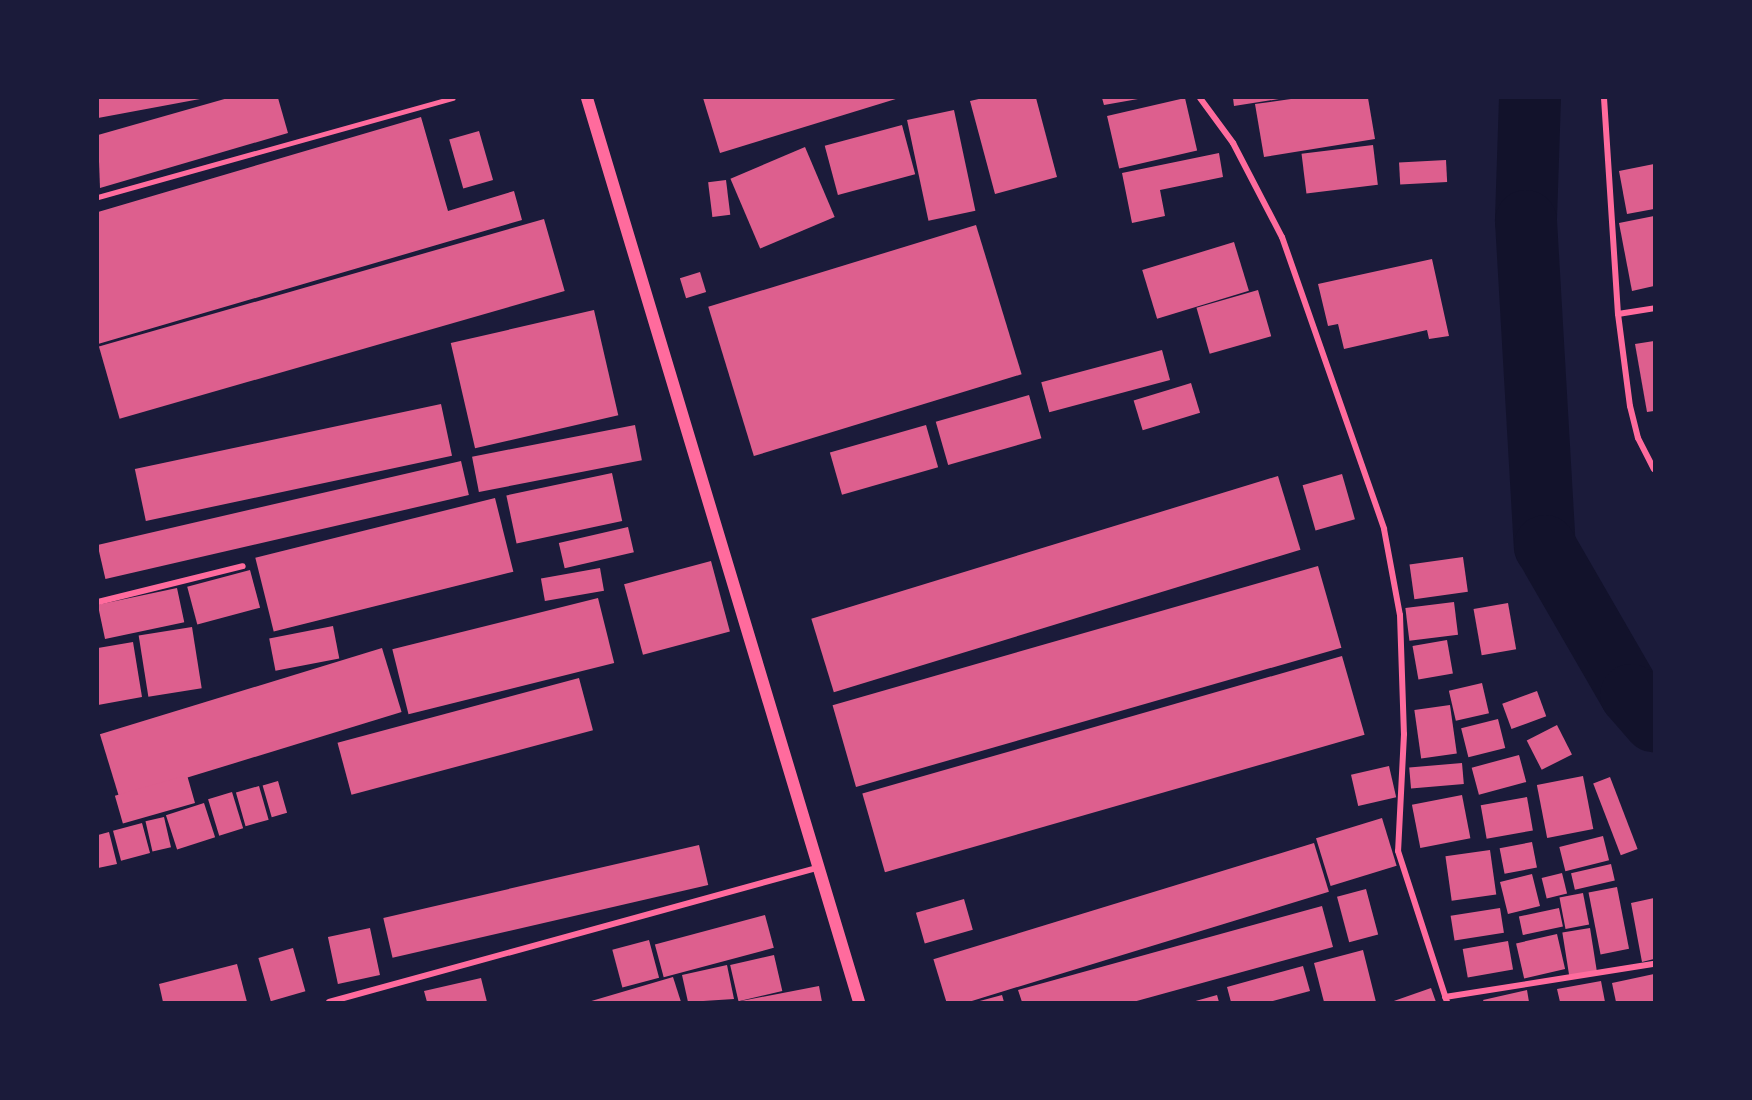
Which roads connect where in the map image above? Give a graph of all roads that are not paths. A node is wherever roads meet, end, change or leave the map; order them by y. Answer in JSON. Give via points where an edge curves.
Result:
{"nodes":[{"id":1,"x":452,"y":98,"type":"edge"},
{"id":2,"x":587,"y":98,"type":"edge"},
{"id":3,"x":1200,"y":98,"type":"edge"},
{"id":4,"x":1605,"y":98,"type":"edge"},
{"id":5,"x":98,"y":197,"type":"edge"},
{"id":6,"x":1654,"y":308,"type":"edge"},
{"id":7,"x":1618,"y":314,"type":"junction"},
{"id":8,"x":1654,"y":469,"type":"edge"},
{"id":9,"x":243,"y":566,"type":"dead end"},
{"id":10,"x":98,"y":602,"type":"edge"},
{"id":11,"x":820,"y":867,"type":"junction"},
{"id":12,"x":1654,"y":964,"type":"edge"},
{"id":13,"x":1446,"y":1000,"type":"edge"},
{"id":14,"x":329,"y":1002,"type":"edge"},
{"id":15,"x":859,"y":1002,"type":"edge"}],
"edges":[{"from":1,"to":5,"type":"lane"},
{"from":2,"to":11,"type":"main road"},
{"from":3,"to":13,"type":"street","via":[[1233,143],[1282,237],[1384,529],[1400,625],[1404,734],[1398,851]]},
{"from":4,"to":7,"type":"street"},
{"from":6,"to":7,"type":"street"},
{"from":7,"to":8,"type":"street","via":[[1630,406],[1638,438]]},
{"from":9,"to":10,"type":"street"},
{"from":11,"to":14,"type":"street"},
{"from":11,"to":15,"type":"main road"},
{"from":12,"to":13,"type":"street","via":[[1468,993]]}]}
